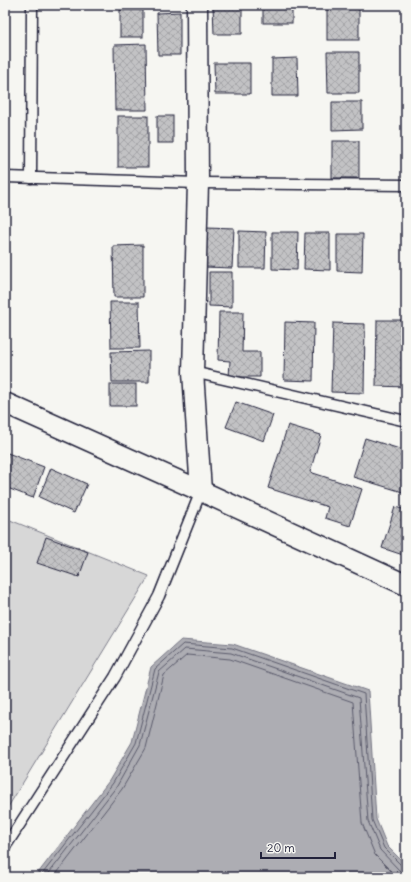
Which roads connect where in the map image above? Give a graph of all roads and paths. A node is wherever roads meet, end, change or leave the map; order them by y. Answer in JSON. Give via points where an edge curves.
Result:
{"nodes":[{"id":1,"x":32,"y":5,"type":"edge"},
{"id":2,"x":197,"y":5,"type":"edge"},
{"id":3,"x":5,"y":177,"type":"edge"},
{"id":4,"x":31,"y":178,"type":"junction"},
{"id":5,"x":198,"y":183,"type":"junction"},
{"id":6,"x":406,"y":185,"type":"edge"},
{"id":7,"x":193,"y":372,"type":"junction"},
{"id":8,"x":5,"y":403,"type":"edge"},
{"id":9,"x":406,"y":421,"type":"edge"},
{"id":10,"x":201,"y":491,"type":"junction"},
{"id":11,"x":406,"y":584,"type":"edge"},
{"id":12,"x":5,"y":847,"type":"edge"}],
"edges":[{"from":1,"to":4,"type":"lane"},
{"from":2,"to":5,"type":"street"},
{"from":3,"to":4,"type":"lane"},
{"from":4,"to":5,"type":"lane"},
{"from":5,"to":6,"type":"lane"},
{"from":5,"to":7,"type":"street"},
{"from":7,"to":9,"type":"lane"},
{"from":7,"to":10,"type":"street"},
{"from":8,"to":10,"type":"street"},
{"from":10,"to":11,"type":"street"},
{"from":10,"to":12,"type":"lane","via":[[159,596],[115,677]]}]}
